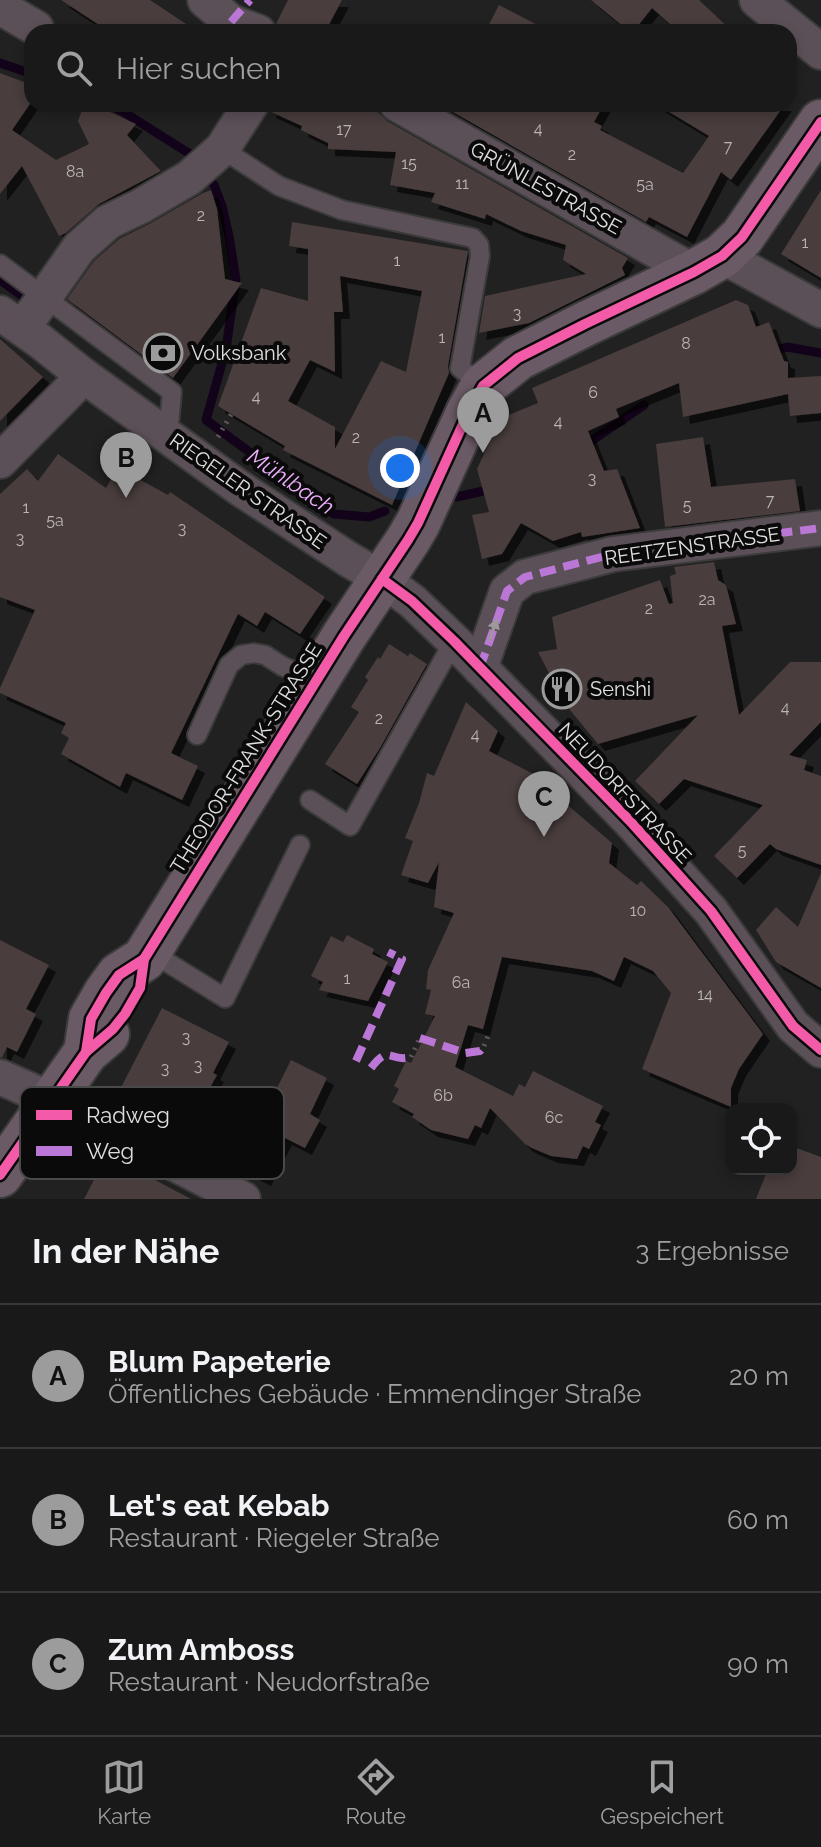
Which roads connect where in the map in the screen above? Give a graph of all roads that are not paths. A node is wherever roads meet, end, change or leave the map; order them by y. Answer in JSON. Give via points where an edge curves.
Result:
{"nodes":[{"id":1,"x":205,"y":0,"type":"edge"},
{"id":2,"x":757,"y":0,"type":"edge"},
{"id":3,"x":0,"y":7,"type":"edge"},
{"id":4,"x":247,"y":18,"type":"edge"},
{"id":5,"x":29,"y":24,"type":"edge"},
{"id":6,"x":787,"y":24,"type":"edge"},
{"id":7,"x":797,"y":32,"type":"edge"},
{"id":8,"x":821,"y":52,"type":"edge"},
{"id":9,"x":245,"y":112,"type":"edge"},
{"id":10,"x":413,"y":112,"type":"edge"},
{"id":11,"x":821,"y":122,"type":"edge"},
{"id":12,"x":208,"y":161,"type":"junction"},
{"id":13,"x":0,"y":264,"type":"edge"},
{"id":14,"x":708,"y":264,"type":"junction"},
{"id":15,"x":44,"y":298,"type":"junction"},
{"id":16,"x":821,"y":310,"type":"edge"},
{"id":17,"x":10,"y":320,"type":"edge"},
{"id":18,"x":84,"y":376,"type":"junction"},
{"id":19,"x":483,"y":386,"type":"junction"},
{"id":20,"x":168,"y":436,"type":"junction"},
{"id":21,"x":0,"y":461,"type":"edge"},
{"id":22,"x":821,"y":528,"type":"edge"},
{"id":23,"x":382,"y":579,"type":"junction"},
{"id":24,"x":454,"y":641,"type":"junction"},
{"id":25,"x":480,"y":668,"type":"junction"},
{"id":26,"x":316,"y":681,"type":"junction"},
{"id":27,"x":197,"y":735,"type":"dead end"},
{"id":28,"x":310,"y":800,"type":"dead end"},
{"id":29,"x":300,"y":845,"type":"dead end"},
{"id":30,"x":146,"y":955,"type":"junction"},
{"id":31,"x":821,"y":1050,"type":"edge"},
{"id":32,"x":0,"y":1077,"type":"edge"},
{"id":33,"x":23,"y":1087,"type":"edge"},
{"id":34,"x":61,"y":1087,"type":"edge"},
{"id":35,"x":20,"y":1146,"type":"edge"},
{"id":36,"x":0,"y":1175,"type":"edge"},
{"id":37,"x":204,"y":1179,"type":"edge"},
{"id":38,"x":243,"y":1199,"type":"edge"}],
"edges":[{"from":1,"to":4,"type":"street"},
{"from":2,"to":6,"type":"street"},
{"from":3,"to":5,"type":"street"},
{"from":7,"to":8,"type":"street"},
{"from":9,"to":12,"type":"street"},
{"from":10,"to":14,"type":"street","name":"GRÜNLESTRASSE"},
{"from":11,"to":14,"type":"main road","via":[[742,237]]},
{"from":12,"to":15,"type":"street","via":[[108,222],[79,248]]},
{"from":12,"to":19,"type":"lane","via":[[342,210],[473,238],[480,256],[460,368]]},
{"from":13,"to":15,"type":"lane"},
{"from":14,"to":16,"type":"street","name":"GRÜNLESTRASSE"},
{"from":14,"to":19,"type":"main road","via":[[529,352]]},
{"from":15,"to":17,"type":"street"},
{"from":15,"to":20,"type":"lane","via":[[172,392]]},
{"from":17,"to":18,"type":"street","name":"RIEGELER STRASSE"},
{"from":18,"to":20,"type":"street","name":"RIEGELER STRASSE"},
{"from":18,"to":21,"type":"street"},
{"from":19,"to":23,"type":"main road","name":"THEODOR-FRANK-STRASSE","via":[[418,523]]},
{"from":20,"to":23,"type":"street","name":"RIEGELER STRASSE","via":[[252,497]]},
{"from":25,"to":22,"type":"street","name":"REETZENSTRASSE","one_way":true,"via":[[507,591],[525,577],[613,554]]},
{"from":23,"to":24,"type":"street","name":"NEUDORFSTRASSE"},
{"from":23,"to":26,"type":"main road","name":"THEODOR-FRANK-STRASSE"},
{"from":24,"to":25,"type":"street","name":"NEUDORFSTRASSE"},
{"from":24,"to":28,"type":"lane","via":[[350,826]]},
{"from":25,"to":31,"type":"street","name":"NEUDORFSTRASSE","via":[[711,911],[793,1026]]},
{"from":26,"to":27,"type":"lane","via":[[265,655],[241,655],[229,665]]},
{"from":26,"to":30,"type":"main road","name":"THEODOR-FRANK-STRASSE"},
{"from":29,"to":30,"type":"lane","via":[[225,998]]},
{"from":30,"to":34,"type":"main road","name":"THEODOR-FRANK-STRASSE","via":[[140,988],[125,1014],[86,1052]]},
{"from":32,"to":33,"type":"street"},
{"from":35,"to":36,"type":"main road","name":"THEODOR-FRANK-STRASSE"},
{"from":37,"to":38,"type":"street"}]}
